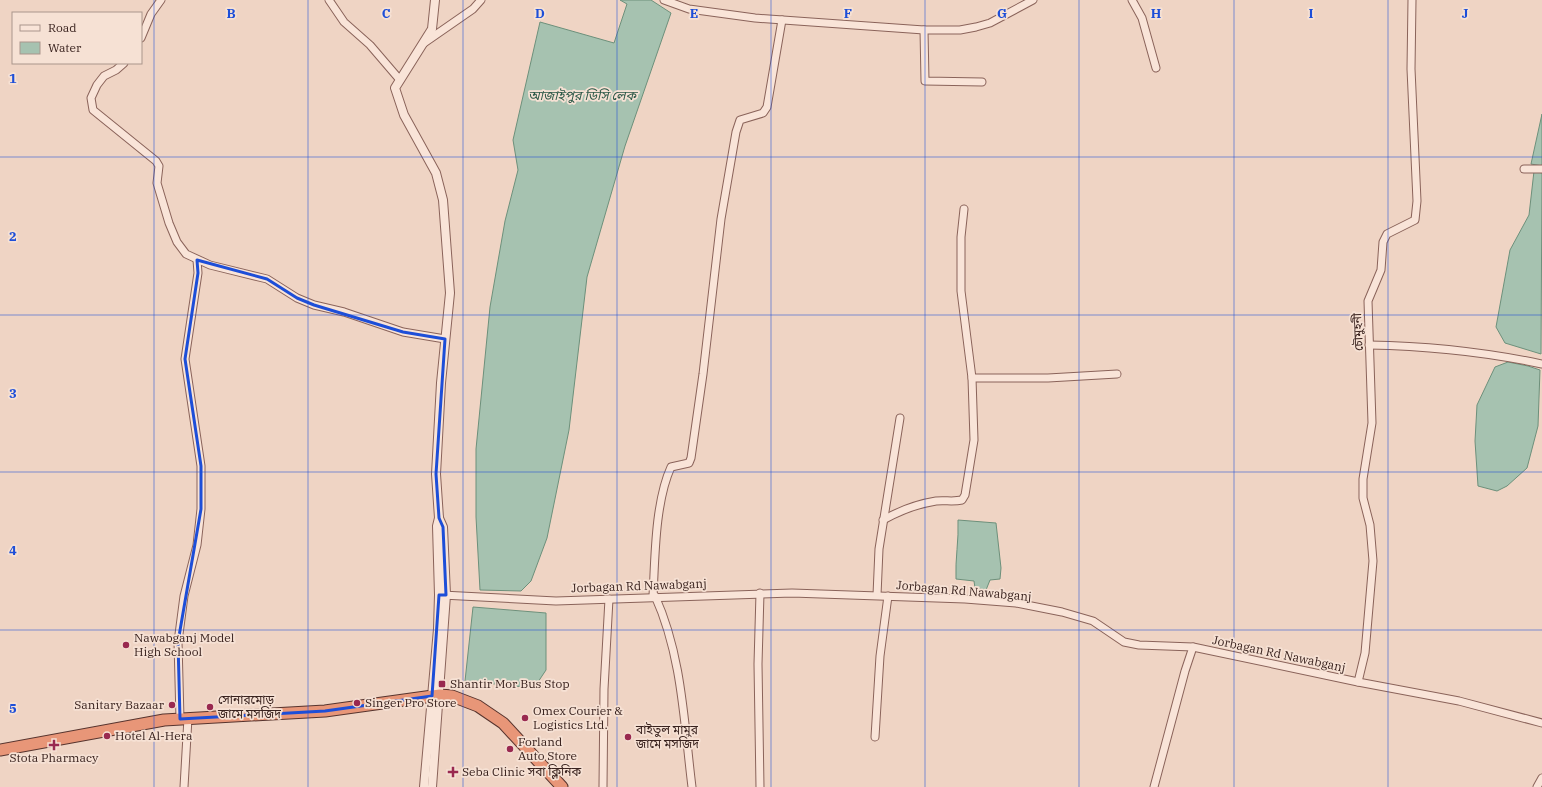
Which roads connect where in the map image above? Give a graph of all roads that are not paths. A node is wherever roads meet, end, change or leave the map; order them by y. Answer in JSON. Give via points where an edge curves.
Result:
{"nodes":[{"id":1,"x":161,"y":0,"type":"edge"},
{"id":2,"x":329,"y":0,"type":"edge"},
{"id":3,"x":435,"y":0,"type":"edge"},
{"id":4,"x":481,"y":0,"type":"edge"},
{"id":5,"x":664,"y":0,"type":"edge"},
{"id":6,"x":1033,"y":0,"type":"edge"},
{"id":7,"x":1132,"y":0,"type":"edge"},
{"id":8,"x":1412,"y":0,"type":"edge"},
{"id":9,"x":782,"y":20,"type":"junction"},
{"id":10,"x":924,"y":30,"type":"junction"},
{"id":11,"x":142,"y":36,"type":"edge"},
{"id":12,"x":421,"y":46,"type":"junction"},
{"id":13,"x":123,"y":64,"type":"edge"},
{"id":14,"x":1156,"y":68,"type":"dead end"},
{"id":15,"x":400,"y":80,"type":"junction"},
{"id":16,"x":982,"y":82,"type":"dead end"},
{"id":17,"x":1524,"y":169,"type":"dead end"},
{"id":18,"x":1542,"y":169,"type":"edge"},
{"id":19,"x":964,"y":209,"type":"dead end"},
{"id":20,"x":197,"y":260,"type":"junction"},
{"id":21,"x":445,"y":339,"type":"junction"},
{"id":22,"x":1369,"y":345,"type":"junction"},
{"id":23,"x":1542,"y":364,"type":"edge"},
{"id":24,"x":1117,"y":374,"type":"dead end"},
{"id":25,"x":972,"y":378,"type":"junction"},
{"id":26,"x":900,"y":418,"type":"dead end"},
{"id":27,"x":883,"y":520,"type":"junction"},
{"id":28,"x":760,"y":593,"type":"junction"},
{"id":29,"x":443,"y":595,"type":"junction"},
{"id":30,"x":877,"y":595,"type":"junction"},
{"id":31,"x":654,"y":596,"type":"junction"},
{"id":32,"x":888,"y":596,"type":"junction"},
{"id":33,"x":609,"y":599,"type":"junction"},
{"id":34,"x":1194,"y":647,"type":"junction"},
{"id":35,"x":1358,"y":682,"type":"junction"},
{"id":36,"x":436,"y":695,"type":"junction"},
{"id":37,"x":184,"y":718,"type":"junction"},
{"id":38,"x":1542,"y":723,"type":"edge"},
{"id":39,"x":875,"y":736,"type":"dead end"},
{"id":40,"x":0,"y":750,"type":"edge"},
{"id":41,"x":1542,"y":778,"type":"edge"},
{"id":42,"x":184,"y":787,"type":"edge"},
{"id":43,"x":424,"y":787,"type":"edge"},
{"id":44,"x":432,"y":787,"type":"edge"},
{"id":45,"x":562,"y":787,"type":"edge"},
{"id":46,"x":603,"y":787,"type":"edge"},
{"id":47,"x":692,"y":787,"type":"edge"},
{"id":48,"x":760,"y":787,"type":"edge"},
{"id":49,"x":1154,"y":787,"type":"edge"},
{"id":50,"x":1537,"y":787,"type":"edge"}],
"edges":[{"from":1,"to":11,"type":"street","via":[[151,14]]},
{"from":2,"to":15,"type":"street","via":[[344,22],[370,45]]},
{"from":3,"to":12,"type":"street","via":[[432,29]]},
{"from":4,"to":12,"type":"street","via":[[473,9]]},
{"from":5,"to":9,"type":"street","via":[[689,9]]},
{"from":6,"to":10,"type":"street","via":[[990,23],[976,27],[960,30]]},
{"from":7,"to":14,"type":"street","via":[[1142,18]]},
{"from":8,"to":22,"type":"street","name":"চৌমুহনী","via":[[1411,69],[1417,200],[1415,220],[1387,234],[1383,242],[1381,270],[1368,301]]},
{"from":9,"to":10,"type":"street"},
{"from":9,"to":31,"type":"street","via":[[768,107],[763,113],[740,120],[736,132],[721,219],[691,458],[688,463],[671,467],[668,473],[661,501]]},
{"from":10,"to":16,"type":"street","via":[[925,81]]},
{"from":12,"to":15,"type":"street"},
{"from":13,"to":20,"type":"street","via":[[104,76],[97,86],[91,98],[93,110],[156,161],[157,183],[177,242],[186,254]]},
{"from":15,"to":21,"type":"street","via":[[395,88],[404,115],[436,173],[443,200],[450,293]]},
{"from":17,"to":18,"type":"street"},
{"from":19,"to":25,"type":"street","via":[[961,291]]},
{"from":20,"to":21,"type":"street","via":[[267,280],[314,305],[344,312],[403,332]]},
{"from":20,"to":37,"type":"street","via":[[198,273],[185,359],[201,466],[201,509],[197,545],[184,596],[178,642]]},
{"from":21,"to":29,"type":"street","via":[[436,474],[439,518],[437,526]]},
{"from":22,"to":23,"type":"street","via":[[1417,346],[1496,354]]},
{"from":22,"to":35,"type":"street","name":"চৌমুহনী","via":[[1372,423],[1363,479],[1363,498],[1370,525],[1373,561],[1365,653]]},
{"from":24,"to":25,"type":"street","via":[[1048,378]]},
{"from":25,"to":27,"type":"street","via":[[974,440],[962,500],[916,505]]},
{"from":26,"to":27,"type":"street"},
{"from":27,"to":30,"type":"street"},
{"from":28,"to":30,"type":"street","name":"Jorbagan Rd Nawabganj"},
{"from":28,"to":31,"type":"street","name":"Jorbagan Rd Nawabganj"},
{"from":28,"to":48,"type":"street"},
{"from":29,"to":33,"type":"street","name":"Jorbagan Rd Nawabganj","via":[[556,601]]},
{"from":29,"to":36,"type":"street","via":[[438,629]]},
{"from":30,"to":32,"type":"street","name":"Jorbagan Rd Nawabganj"},
{"from":31,"to":33,"type":"street","name":"Jorbagan Rd Nawabganj"},
{"from":31,"to":47,"type":"street","via":[[665,618],[678,671]]},
{"from":32,"to":34,"type":"street","name":"Jorbagan Rd Nawabganj","via":[[1016,603],[1093,621],[1124,642]]},
{"from":32,"to":39,"type":"street","via":[[880,656]]},
{"from":33,"to":46,"type":"street","via":[[604,689]]},
{"from":34,"to":35,"type":"street","name":"Jorbagan Rd Nawabganj"},
{"from":34,"to":49,"type":"street"},
{"from":35,"to":38,"type":"street","name":"Jorbagan Rd Nawabganj","via":[[1458,701]]},
{"from":36,"to":37,"type":"highway","via":[[324,711]]},
{"from":36,"to":43,"type":"street"},
{"from":36,"to":44,"type":"street"},
{"from":36,"to":45,"type":"highway","via":[[452,696],[478,706],[503,723]]},
{"from":37,"to":40,"type":"highway"},
{"from":37,"to":42,"type":"street"},
{"from":41,"to":50,"type":"street"}]}
